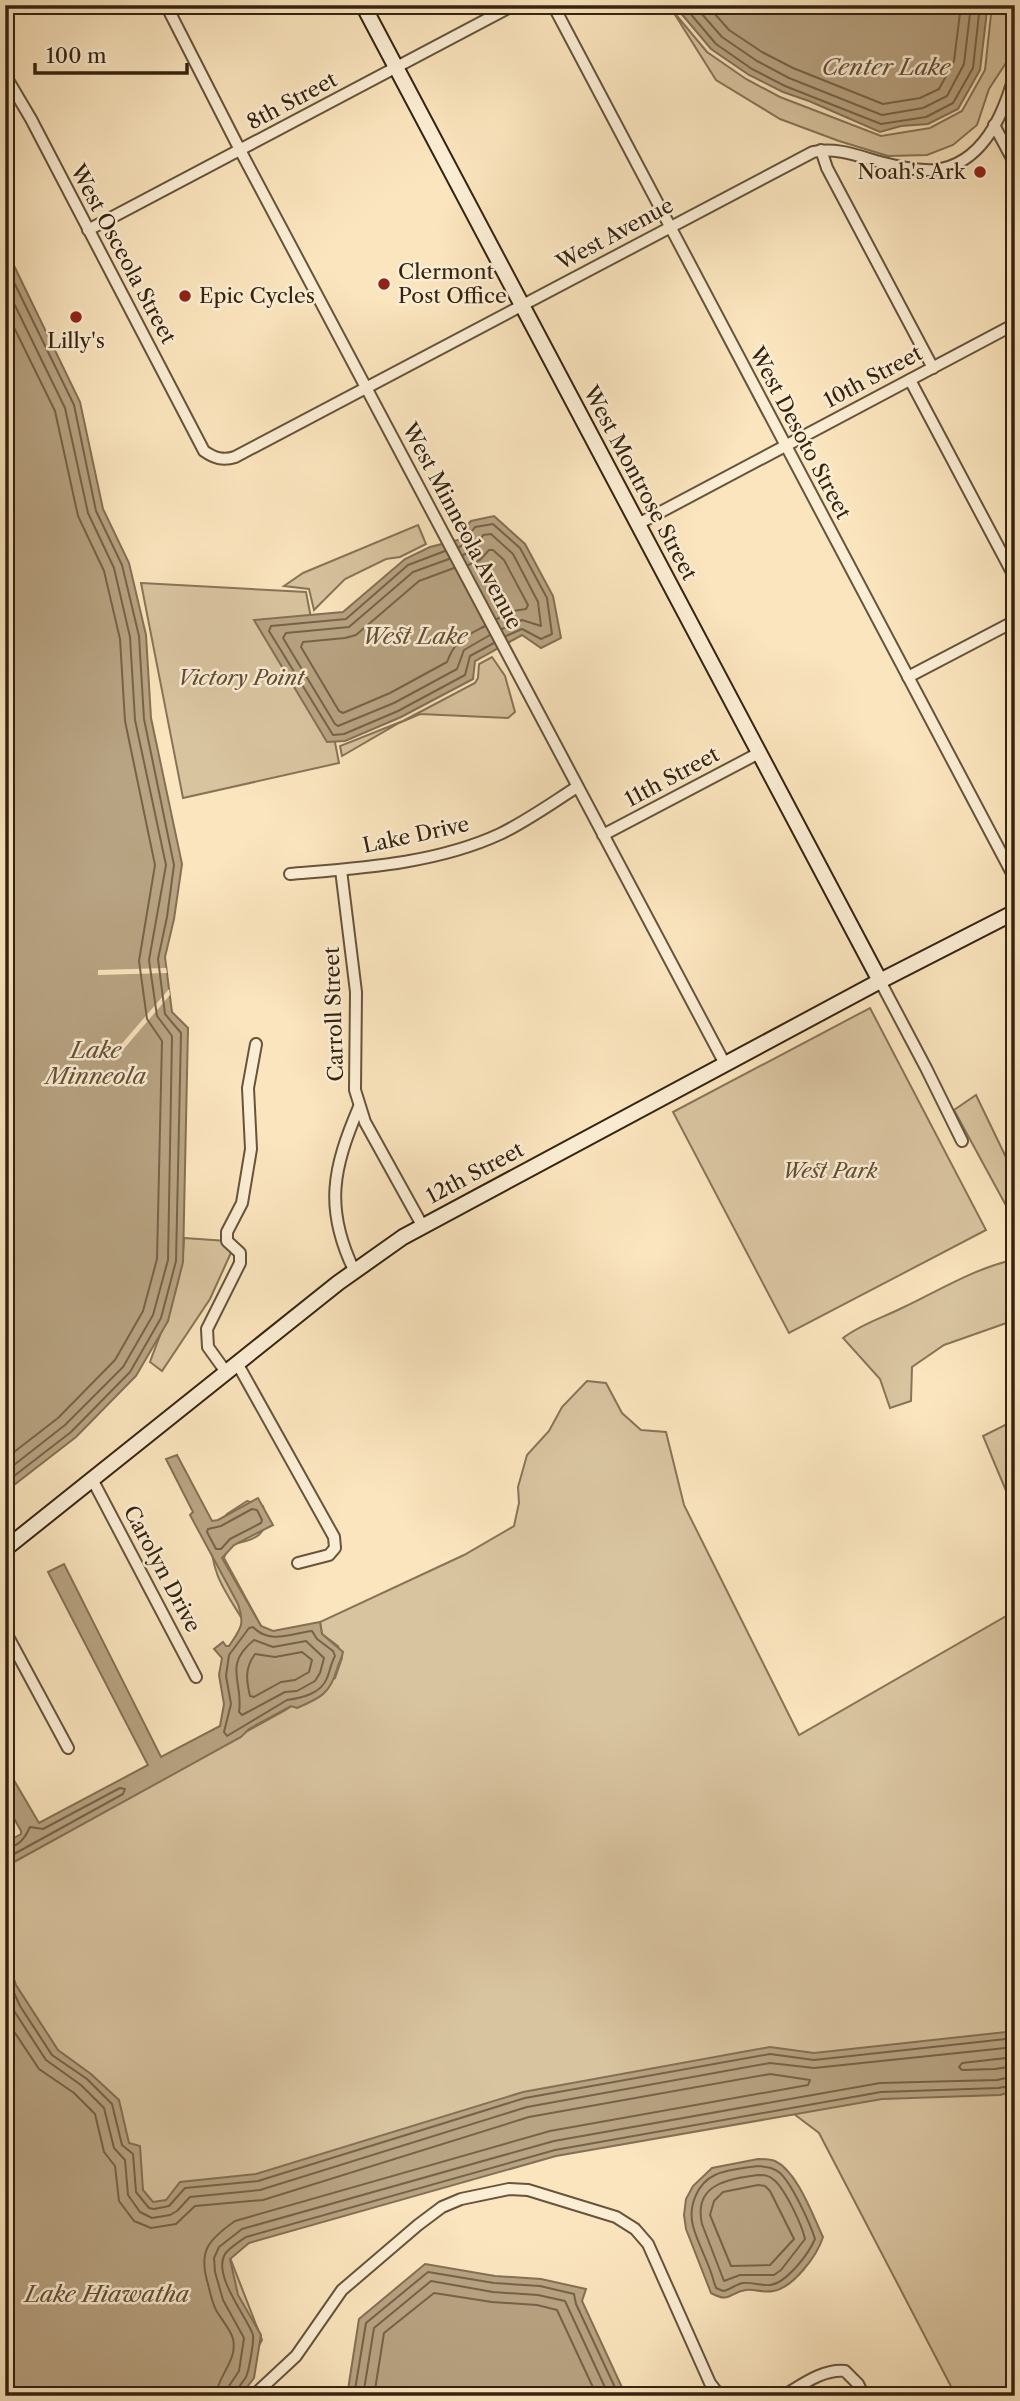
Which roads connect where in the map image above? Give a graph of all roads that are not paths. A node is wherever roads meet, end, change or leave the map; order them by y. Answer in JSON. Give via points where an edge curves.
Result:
{"nodes":[{"id":1,"x":166,"y":5,"type":"edge"},
{"id":2,"x":363,"y":5,"type":"edge"},
{"id":3,"x":514,"y":5,"type":"edge"},
{"id":4,"x":553,"y":5,"type":"edge"},
{"id":5,"x":396,"y":68,"type":"junction"},
{"id":6,"x":1015,"y":73,"type":"edge"},
{"id":7,"x":5,"y":75,"type":"edge"},
{"id":8,"x":994,"y":125,"type":"junction"},
{"id":9,"x":240,"y":150,"type":"junction"},
{"id":10,"x":821,"y":150,"type":"junction"},
{"id":11,"x":1015,"y":164,"type":"edge"},
{"id":12,"x":669,"y":227,"type":"junction"},
{"id":13,"x":88,"y":230,"type":"junction"},
{"id":14,"x":523,"y":304,"type":"junction"},
{"id":15,"x":1015,"y":324,"type":"edge"},
{"id":16,"x":933,"y":368,"type":"junction"},
{"id":17,"x":910,"y":380,"type":"junction"},
{"id":18,"x":367,"y":388,"type":"junction"},
{"id":19,"x":785,"y":445,"type":"junction"},
{"id":20,"x":204,"y":451,"type":"joint"},
{"id":21,"x":638,"y":524,"type":"junction"},
{"id":22,"x":1015,"y":578,"type":"edge"},
{"id":23,"x":1015,"y":621,"type":"edge"},
{"id":24,"x":908,"y":677,"type":"junction"},
{"id":25,"x":760,"y":753,"type":"junction"},
{"id":26,"x":578,"y":787,"type":"junction"},
{"id":27,"x":603,"y":835,"type":"junction"},
{"id":28,"x":341,"y":870,"type":"junction"},
{"id":29,"x":290,"y":874,"type":"dead end"},
{"id":30,"x":1015,"y":879,"type":"edge"},
{"id":31,"x":1015,"y":912,"type":"edge"},
{"id":32,"x":880,"y":981,"type":"junction"},
{"id":33,"x":256,"y":1044,"type":"dead end"},
{"id":34,"x":724,"y":1064,"type":"junction"},
{"id":35,"x":359,"y":1107,"type":"junction"},
{"id":36,"x":962,"y":1141,"type":"dead end"},
{"id":37,"x":422,"y":1225,"type":"junction"},
{"id":38,"x":354,"y":1270,"type":"junction"},
{"id":39,"x":232,"y":1368,"type":"junction"},
{"id":40,"x":92,"y":1479,"type":"junction"},
{"id":41,"x":5,"y":1549,"type":"edge"},
{"id":42,"x":298,"y":1563,"type":"dead end"},
{"id":43,"x":5,"y":1631,"type":"edge"},
{"id":44,"x":196,"y":1678,"type":"dead end"},
{"id":45,"x":68,"y":1748,"type":"dead end"},
{"id":46,"x":253,"y":2396,"type":"edge"},
{"id":47,"x":720,"y":2396,"type":"edge"},
{"id":48,"x":783,"y":2396,"type":"edge"},
{"id":49,"x":864,"y":2396,"type":"edge"}],
"edges":[{"from":1,"to":9,"type":"street","name":"West Minneola Avenue"},
{"from":2,"to":5,"type":"main road","name":"West Montrose Street"},
{"from":3,"to":5,"type":"street","name":"8th Street"},
{"from":4,"to":12,"type":"street","name":"West Desoto Street"},
{"from":5,"to":9,"type":"street","name":"8th Street"},
{"from":5,"to":14,"type":"main road","name":"West Montrose Street"},
{"from":6,"to":8,"type":"street"},
{"from":7,"to":13,"type":"street","name":"West Osceola Street"},
{"from":8,"to":10,"type":"street","via":[[968,158],[935,170]]},
{"from":8,"to":11,"type":"street"},
{"from":9,"to":13,"type":"street","name":"8th Street"},
{"from":9,"to":18,"type":"street","name":"West Minneola Avenue"},
{"from":10,"to":12,"type":"street","name":"West Avenue"},
{"from":10,"to":16,"type":"street"},
{"from":12,"to":14,"type":"street","name":"West Avenue"},
{"from":12,"to":19,"type":"street","name":"West Desoto Street"},
{"from":13,"to":20,"type":"street","name":"West Osceola Street"},
{"from":14,"to":18,"type":"street","name":"West Avenue"},
{"from":14,"to":21,"type":"main road","name":"West Montrose Street"},
{"from":15,"to":16,"type":"street","name":"10th Street"},
{"from":16,"to":17,"type":"street","name":"10th Street"},
{"from":17,"to":19,"type":"street","name":"10th Street"},
{"from":17,"to":22,"type":"street"},
{"from":18,"to":20,"type":"street","name":"West Avenue","via":[[235,457],[220,459]]},
{"from":18,"to":26,"type":"street","name":"West Minneola Avenue"},
{"from":19,"to":21,"type":"street","name":"10th Street"},
{"from":19,"to":24,"type":"street","name":"West Desoto Street"},
{"from":21,"to":25,"type":"main road","name":"West Montrose Street"},
{"from":23,"to":24,"type":"street"},
{"from":24,"to":30,"type":"street","name":"West Desoto Street"},
{"from":25,"to":27,"type":"street","name":"11th Street"},
{"from":25,"to":32,"type":"main road","name":"West Montrose Street"},
{"from":26,"to":27,"type":"street","name":"West Minneola Avenue"},
{"from":26,"to":28,"type":"street","name":"Lake Drive","via":[[517,826],[472,845],[402,862]]},
{"from":27,"to":34,"type":"street","name":"West Minneola Avenue"},
{"from":28,"to":29,"type":"street","name":"Lake Drive"},
{"from":28,"to":35,"type":"street","name":"Carroll Street","via":[[356,992],[354,1075]]},
{"from":31,"to":32,"type":"main road","name":"12th Street"},
{"from":32,"to":34,"type":"main road","name":"12th Street"},
{"from":32,"to":36,"type":"street"},
{"from":33,"to":39,"type":"street","via":[[248,1088],[251,1149],[242,1203],[227,1232],[227,1241],[240,1253],[240,1263],[207,1329],[208,1347]]},
{"from":34,"to":37,"type":"main road","name":"12th Street"},
{"from":35,"to":37,"type":"street","name":"Carroll Street"},
{"from":35,"to":38,"type":"street","via":[[340,1156],[335,1201],[338,1232]]},
{"from":37,"to":38,"type":"main road","name":"12th Street"},
{"from":38,"to":39,"type":"main road","name":"12th Street"},
{"from":39,"to":40,"type":"main road","name":"12th Street"},
{"from":39,"to":42,"type":"street","via":[[334,1537],[335,1548],[329,1555]]},
{"from":40,"to":41,"type":"main road","name":"12th Street"},
{"from":40,"to":44,"type":"street","name":"Carolyn Drive"},
{"from":43,"to":45,"type":"street"},
{"from":46,"to":47,"type":"street","via":[[296,2357],[342,2291],[418,2225],[461,2199],[509,2189],[528,2190],[616,2217],[635,2229],[648,2244]]},
{"from":48,"to":49,"type":"street","via":[[834,2370],[845,2371]]}]}
